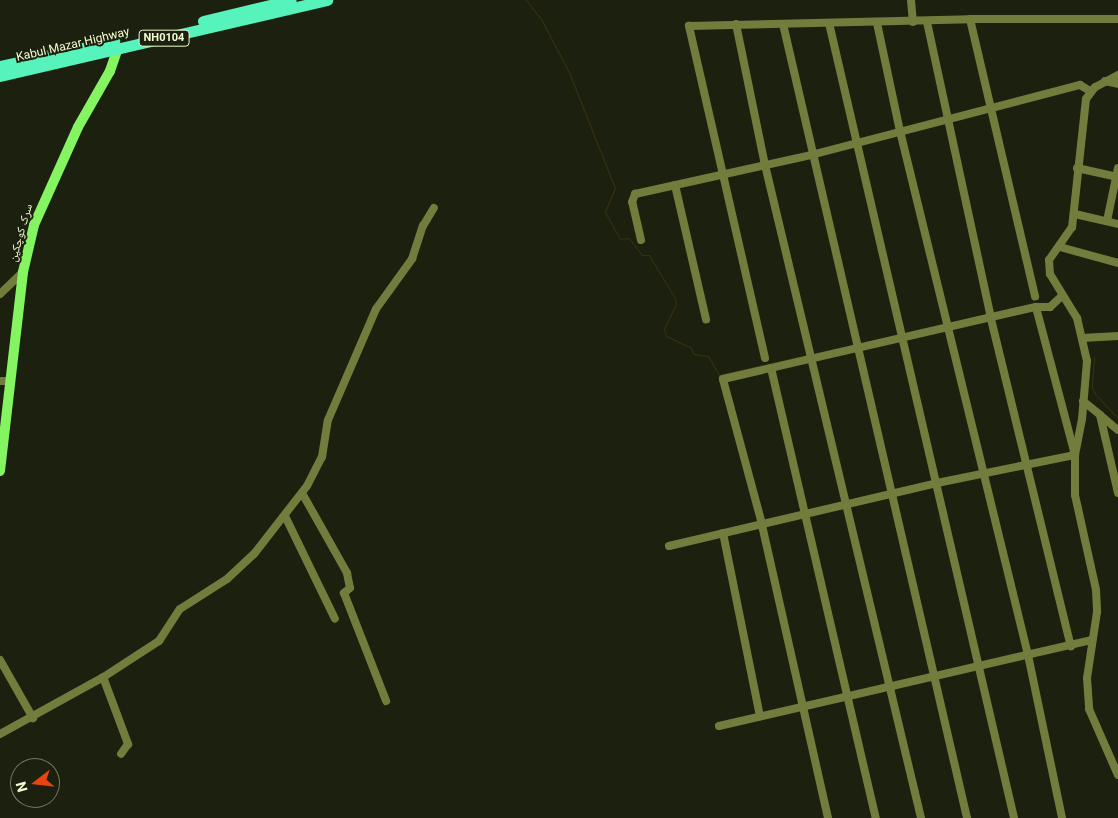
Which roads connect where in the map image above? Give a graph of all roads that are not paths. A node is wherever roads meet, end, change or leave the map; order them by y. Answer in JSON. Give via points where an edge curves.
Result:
{"nodes":[{"id":1,"x":291,"y":0,"type":"edge"},
{"id":2,"x":328,"y":0,"type":"edge"},
{"id":3,"x":911,"y":0,"type":"edge"},
{"id":4,"x":970,"y":19,"type":"junction"},
{"id":5,"x":1118,"y":19,"type":"edge"},
{"id":6,"x":877,"y":22,"type":"junction"},
{"id":7,"x":913,"y":22,"type":"junction"},
{"id":8,"x":927,"y":22,"type":"junction"},
{"id":9,"x":829,"y":23,"type":"junction"},
{"id":10,"x":736,"y":24,"type":"junction"},
{"id":11,"x":783,"y":24,"type":"junction"},
{"id":12,"x":118,"y":48,"type":"junction"},
{"id":13,"x":0,"y":66,"type":"edge"},
{"id":14,"x":1118,"y":75,"type":"edge"},
{"id":15,"x":0,"y":76,"type":"edge"},
{"id":16,"x":1106,"y":81,"type":"junction"},
{"id":17,"x":1118,"y":84,"type":"edge"},
{"id":18,"x":1090,"y":91,"type":"junction"},
{"id":19,"x":992,"y":108,"type":"junction"},
{"id":20,"x":948,"y":118,"type":"junction"},
{"id":21,"x":900,"y":131,"type":"junction"},
{"id":22,"x":856,"y":142,"type":"junction"},
{"id":23,"x":811,"y":155,"type":"junction"},
{"id":24,"x":765,"y":165,"type":"junction"},
{"id":25,"x":1077,"y":168,"type":"junction"},
{"id":26,"x":722,"y":174,"type":"junction"},
{"id":27,"x":1117,"y":174,"type":"edge"},
{"id":28,"x":675,"y":185,"type":"junction"},
{"id":29,"x":434,"y":208,"type":"dead end"},
{"id":30,"x":1074,"y":214,"type":"junction"},
{"id":31,"x":1107,"y":221,"type":"junction"},
{"id":32,"x":1118,"y":224,"type":"edge"},
{"id":33,"x":642,"y":240,"type":"dead end"},
{"id":34,"x":1060,"y":247,"type":"junction"},
{"id":35,"x":1118,"y":263,"type":"edge"},
{"id":36,"x":22,"y":272,"type":"junction"},
{"id":37,"x":0,"y":294,"type":"edge"},
{"id":38,"x":1035,"y":296,"type":"dead end"},
{"id":39,"x":1057,"y":301,"type":"junction"},
{"id":40,"x":1036,"y":307,"type":"junction"},
{"id":41,"x":706,"y":319,"type":"dead end"},
{"id":42,"x":991,"y":319,"type":"junction"},
{"id":43,"x":947,"y":327,"type":"junction"},
{"id":44,"x":1118,"y":336,"type":"edge"},
{"id":45,"x":902,"y":338,"type":"junction"},
{"id":46,"x":1082,"y":338,"type":"junction"},
{"id":47,"x":858,"y":347,"type":"junction"},
{"id":48,"x":765,"y":358,"type":"dead end"},
{"id":49,"x":813,"y":358,"type":"junction"},
{"id":50,"x":771,"y":368,"type":"junction"},
{"id":51,"x":4,"y":381,"type":"edge"},
{"id":52,"x":1083,"y":401,"type":"junction"},
{"id":53,"x":1100,"y":415,"type":"junction"},
{"id":54,"x":1118,"y":430,"type":"edge"},
{"id":55,"x":1075,"y":455,"type":"junction"},
{"id":56,"x":1026,"y":465,"type":"junction"},
{"id":57,"x":0,"y":471,"type":"edge"},
{"id":58,"x":983,"y":473,"type":"junction"},
{"id":59,"x":937,"y":483,"type":"junction"},
{"id":60,"x":302,"y":493,"type":"junction"},
{"id":61,"x":892,"y":494,"type":"junction"},
{"id":62,"x":1118,"y":494,"type":"edge"},
{"id":63,"x":847,"y":504,"type":"junction"},
{"id":64,"x":803,"y":514,"type":"junction"},
{"id":65,"x":285,"y":516,"type":"junction"},
{"id":66,"x":762,"y":524,"type":"junction"},
{"id":67,"x":723,"y":533,"type":"junction"},
{"id":68,"x":669,"y":546,"type":"dead end"},
{"id":69,"x":335,"y":619,"type":"dead end"},
{"id":70,"x":1092,"y":640,"type":"junction"},
{"id":71,"x":1071,"y":646,"type":"junction"},
{"id":72,"x":1028,"y":655,"type":"junction"},
{"id":73,"x":0,"y":660,"type":"edge"},
{"id":74,"x":981,"y":666,"type":"junction"},
{"id":75,"x":103,"y":677,"type":"junction"},
{"id":76,"x":935,"y":677,"type":"junction"},
{"id":77,"x":890,"y":687,"type":"junction"},
{"id":78,"x":846,"y":698,"type":"junction"},
{"id":79,"x":386,"y":701,"type":"dead end"},
{"id":80,"x":805,"y":708,"type":"junction"},
{"id":81,"x":760,"y":716,"type":"junction"},
{"id":82,"x":33,"y":718,"type":"junction"},
{"id":83,"x":719,"y":726,"type":"dead end"},
{"id":84,"x":0,"y":734,"type":"edge"},
{"id":85,"x":121,"y":754,"type":"dead end"},
{"id":86,"x":1118,"y":775,"type":"edge"},
{"id":87,"x":828,"y":818,"type":"edge"},
{"id":88,"x":876,"y":818,"type":"edge"},
{"id":89,"x":921,"y":818,"type":"edge"},
{"id":90,"x":968,"y":818,"type":"edge"},
{"id":91,"x":1014,"y":818,"type":"edge"},
{"id":92,"x":1062,"y":818,"type":"edge"}],
"edges":[{"from":1,"to":13,"type":"highway","name":"Kabul Mazar Highway","number":"NH0104"},
{"from":2,"to":12,"type":"highway","name":"Kabul Mazar Highway","number":"NH0104"},
{"from":3,"to":7,"type":"street"},
{"from":4,"to":5,"type":"street"},
{"from":4,"to":8,"type":"street"},
{"from":4,"to":19,"type":"street"},
{"from":6,"to":7,"type":"street"},
{"from":6,"to":9,"type":"street"},
{"from":6,"to":21,"type":"street"},
{"from":7,"to":8,"type":"street"},
{"from":8,"to":20,"type":"street"},
{"from":9,"to":11,"type":"street"},
{"from":9,"to":22,"type":"street"},
{"from":10,"to":11,"type":"street"},
{"from":10,"to":24,"type":"street"},
{"from":10,"to":26,"type":"street","via":[[689,26]]},
{"from":11,"to":23,"type":"street"},
{"from":12,"to":15,"type":"highway","name":"Kabul Mazar Highway","number":"NH0104"},
{"from":12,"to":36,"type":"main road","name":"سرک کوچکین","via":[[110,71],[78,127],[47,192],[34,225]]},
{"from":14,"to":16,"type":"street"},
{"from":16,"to":17,"type":"street"},
{"from":16,"to":18,"type":"street"},
{"from":18,"to":19,"type":"street","via":[[1080,85]]},
{"from":18,"to":25,"type":"street"},
{"from":19,"to":20,"type":"street"},
{"from":19,"to":38,"type":"street"},
{"from":20,"to":21,"type":"street"},
{"from":20,"to":42,"type":"street"},
{"from":21,"to":22,"type":"street"},
{"from":21,"to":43,"type":"street"},
{"from":22,"to":23,"type":"street"},
{"from":22,"to":45,"type":"street"},
{"from":23,"to":24,"type":"street"},
{"from":23,"to":47,"type":"street"},
{"from":24,"to":26,"type":"street"},
{"from":24,"to":49,"type":"street"},
{"from":25,"to":27,"type":"street"},
{"from":25,"to":30,"type":"street"},
{"from":26,"to":28,"type":"street"},
{"from":26,"to":48,"type":"street"},
{"from":27,"to":31,"type":"street"},
{"from":28,"to":33,"type":"street","via":[[635,194],[632,198]]},
{"from":28,"to":41,"type":"street"},
{"from":29,"to":60,"type":"street","via":[[423,226],[412,259],[376,309],[328,420],[322,457]]},
{"from":30,"to":31,"type":"street"},
{"from":30,"to":34,"type":"street","via":[[1072,227]]},
{"from":31,"to":32,"type":"street"},
{"from":34,"to":35,"type":"street"},
{"from":34,"to":39,"type":"street","via":[[1049,260]]},
{"from":36,"to":37,"type":"street"},
{"from":36,"to":51,"type":"main road","name":"سرک کوچکین"},
{"from":39,"to":40,"type":"street"},
{"from":39,"to":46,"type":"street","via":[[1077,318]]},
{"from":40,"to":42,"type":"street"},
{"from":40,"to":55,"type":"street"},
{"from":42,"to":43,"type":"street"},
{"from":42,"to":56,"type":"street"},
{"from":43,"to":45,"type":"street"},
{"from":43,"to":58,"type":"street"},
{"from":44,"to":46,"type":"street"},
{"from":45,"to":47,"type":"street"},
{"from":45,"to":59,"type":"street"},
{"from":46,"to":52,"type":"street","via":[[1087,361]]},
{"from":47,"to":49,"type":"street"},
{"from":47,"to":61,"type":"street"},
{"from":49,"to":50,"type":"street"},
{"from":49,"to":63,"type":"street"},
{"from":50,"to":64,"type":"street"},
{"from":50,"to":66,"type":"street","via":[[723,379]]},
{"from":51,"to":57,"type":"main road","name":"سرک کوچکین"},
{"from":52,"to":53,"type":"street"},
{"from":52,"to":55,"type":"street"},
{"from":53,"to":54,"type":"street"},
{"from":53,"to":62,"type":"street"},
{"from":55,"to":56,"type":"street"},
{"from":55,"to":70,"type":"street","via":[[1075,495],[1096,590],[1097,612]]},
{"from":56,"to":58,"type":"street"},
{"from":56,"to":71,"type":"street"},
{"from":58,"to":59,"type":"street"},
{"from":58,"to":72,"type":"street"},
{"from":59,"to":61,"type":"street"},
{"from":59,"to":74,"type":"street"},
{"from":60,"to":65,"type":"street"},
{"from":60,"to":79,"type":"street","via":[[347,573],[350,588],[344,593]]},
{"from":61,"to":63,"type":"street"},
{"from":61,"to":76,"type":"street"},
{"from":63,"to":64,"type":"street"},
{"from":63,"to":77,"type":"street"},
{"from":64,"to":66,"type":"street"},
{"from":64,"to":78,"type":"street"},
{"from":65,"to":69,"type":"street"},
{"from":65,"to":75,"type":"street","via":[[254,554],[227,579],[180,609],[159,641]]},
{"from":66,"to":67,"type":"street"},
{"from":66,"to":80,"type":"street"},
{"from":67,"to":68,"type":"street"},
{"from":67,"to":81,"type":"street"},
{"from":70,"to":71,"type":"street"},
{"from":70,"to":86,"type":"street","via":[[1087,678],[1089,710]]},
{"from":71,"to":72,"type":"street"},
{"from":72,"to":74,"type":"street"},
{"from":72,"to":92,"type":"street"},
{"from":73,"to":82,"type":"street"},
{"from":74,"to":76,"type":"street"},
{"from":74,"to":91,"type":"street"},
{"from":75,"to":82,"type":"street"},
{"from":75,"to":85,"type":"street","via":[[128,744]]},
{"from":76,"to":77,"type":"street"},
{"from":76,"to":90,"type":"street"},
{"from":77,"to":78,"type":"street"},
{"from":77,"to":89,"type":"street"},
{"from":78,"to":80,"type":"street"},
{"from":78,"to":88,"type":"street"},
{"from":80,"to":81,"type":"street"},
{"from":80,"to":87,"type":"street"},
{"from":81,"to":83,"type":"street"},
{"from":82,"to":84,"type":"street"}]}
